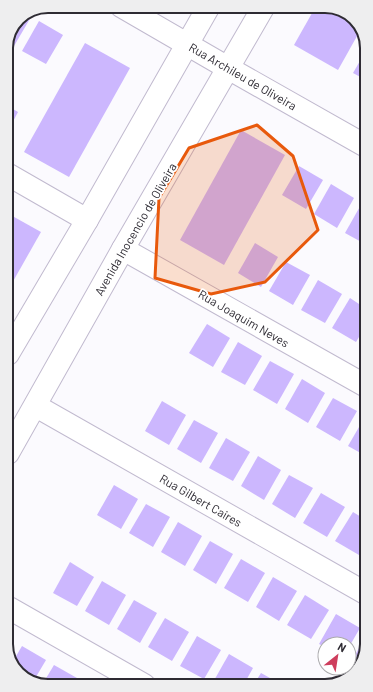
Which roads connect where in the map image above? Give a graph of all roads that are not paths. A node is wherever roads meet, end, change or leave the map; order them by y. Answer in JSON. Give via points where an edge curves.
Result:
{"nodes":[{"id":1,"x":133,"y":13,"type":"edge"},
{"id":2,"x":205,"y":13,"type":"edge"},
{"id":3,"x":260,"y":13,"type":"edge"},
{"id":4,"x":187,"y":44,"type":"junction"},
{"id":5,"x":228,"y":68,"type":"junction"},
{"id":6,"x":360,"y":143,"type":"edge"},
{"id":7,"x":13,"y":177,"type":"edge"},
{"id":8,"x":87,"y":220,"type":"junction"},
{"id":9,"x":123,"y":249,"type":"junction"},
{"id":10,"x":13,"y":346,"type":"edge"},
{"id":11,"x":360,"y":383,"type":"edge"},
{"id":12,"x":36,"y":406,"type":"junction"},
{"id":13,"x":13,"y":445,"type":"edge"},
{"id":14,"x":360,"y":590,"type":"edge"},
{"id":15,"x":13,"y":610,"type":"edge"},
{"id":16,"x":133,"y":679,"type":"edge"}],
"edges":[{"from":1,"to":4,"type":"street","name":"Rua Archileu de Oliveira"},
{"from":2,"to":4,"type":"street"},
{"from":3,"to":5,"type":"street","name":"Avenida Inocencio de Oliveira"},
{"from":4,"to":5,"type":"street","name":"Rua Archileu de Oliveira"},
{"from":4,"to":8,"type":"street"},
{"from":5,"to":6,"type":"street","name":"Rua Archileu de Oliveira"},
{"from":5,"to":9,"type":"street","name":"Avenida Inocencio de Oliveira"},
{"from":7,"to":8,"type":"street"},
{"from":8,"to":10,"type":"street"},
{"from":9,"to":11,"type":"street","name":"Rua Joaquim Neves"},
{"from":9,"to":12,"type":"street","name":"Avenida Inocencio de Oliveira"},
{"from":12,"to":13,"type":"street","name":"Avenida Inocencio de Oliveira"},
{"from":12,"to":14,"type":"street","name":"Rua Gilbert Caires"},
{"from":15,"to":16,"type":"street"}]}
